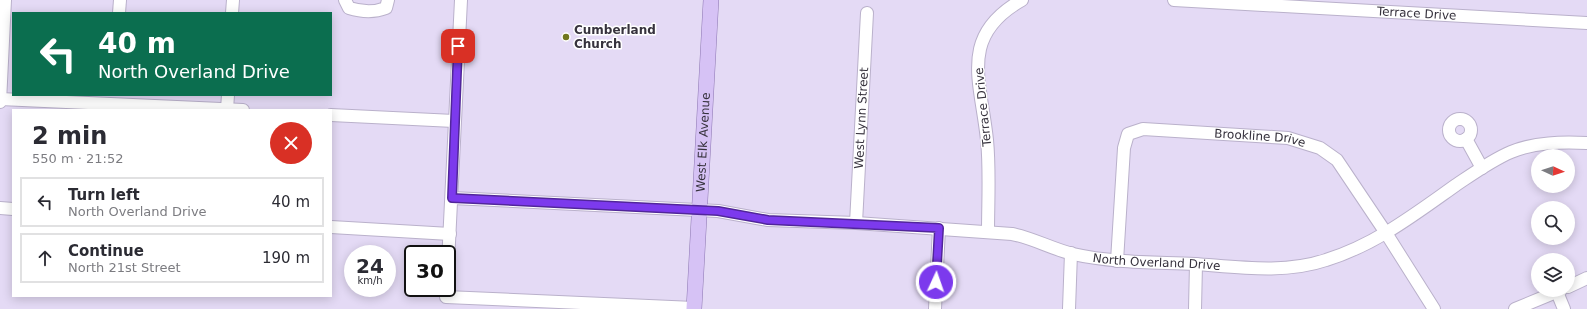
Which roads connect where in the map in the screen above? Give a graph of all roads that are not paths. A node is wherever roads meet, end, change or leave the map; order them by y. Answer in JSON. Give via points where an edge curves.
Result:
{"nodes":[{"id":1,"x":6,"y":0,"type":"edge"},
{"id":2,"x":120,"y":0,"type":"edge"},
{"id":3,"x":233,"y":0,"type":"edge"},
{"id":4,"x":345,"y":0,"type":"edge"},
{"id":5,"x":388,"y":0,"type":"edge"},
{"id":6,"x":461,"y":0,"type":"edge"},
{"id":7,"x":711,"y":0,"type":"edge"},
{"id":8,"x":1022,"y":0,"type":"edge"},
{"id":9,"x":1174,"y":0,"type":"edge"},
{"id":10,"x":119,"y":12,"type":"edge"},
{"id":11,"x":232,"y":12,"type":"edge"},
{"id":12,"x":867,"y":13,"type":"dead end"},
{"id":13,"x":1587,"y":23,"type":"edge"},
{"id":14,"x":228,"y":96,"type":"edge"},
{"id":15,"x":0,"y":99,"type":"edge"},
{"id":16,"x":114,"y":100,"type":"edge"},
{"id":17,"x":0,"y":102,"type":"edge"},
{"id":18,"x":227,"y":109,"type":"edge"},
{"id":19,"x":332,"y":115,"type":"edge"},
{"id":20,"x":454,"y":121,"type":"junction"},
{"id":21,"x":1466,"y":139,"type":"dead end"},
{"id":22,"x":1587,"y":143,"type":"edge"},
{"id":23,"x":1482,"y":168,"type":"junction"},
{"id":24,"x":452,"y":198,"type":"junction"},
{"id":25,"x":0,"y":208,"type":"edge"},
{"id":26,"x":12,"y":209,"type":"edge"},
{"id":27,"x":700,"y":210,"type":"junction"},
{"id":28,"x":856,"y":223,"type":"junction"},
{"id":29,"x":332,"y":227,"type":"edge"},
{"id":30,"x":939,"y":228,"type":"junction"},
{"id":31,"x":988,"y":232,"type":"junction"},
{"id":32,"x":1386,"y":233,"type":"junction"},
{"id":33,"x":450,"y":234,"type":"junction"},
{"id":34,"x":449,"y":245,"type":"edge"},
{"id":35,"x":1071,"y":253,"type":"junction"},
{"id":36,"x":1117,"y":261,"type":"junction"},
{"id":37,"x":1196,"y":264,"type":"junction"},
{"id":38,"x":1587,"y":278,"type":"edge"},
{"id":39,"x":1575,"y":284,"type":"edge"},
{"id":40,"x":1544,"y":297,"type":"edge"},
{"id":41,"x":1561,"y":297,"type":"edge"},
{"id":42,"x":446,"y":298,"type":"edge"},
{"id":43,"x":694,"y":308,"type":"edge"},
{"id":44,"x":935,"y":309,"type":"edge"},
{"id":45,"x":1069,"y":309,"type":"edge"},
{"id":46,"x":1196,"y":309,"type":"edge"},
{"id":47,"x":1434,"y":309,"type":"edge"},
{"id":48,"x":1515,"y":309,"type":"edge"},
{"id":49,"x":1564,"y":309,"type":"edge"}],
"edges":[{"from":1,"to":15,"type":"street"},
{"from":2,"to":10,"type":"street"},
{"from":3,"to":11,"type":"street"},
{"from":4,"to":5,"type":"street","via":[[349,8],[361,12],[386,8]]},
{"from":6,"to":20,"type":"street"},
{"from":7,"to":27,"type":"main road","name":"West Elk Avenue"},
{"from":8,"to":31,"type":"street","name":"Terrace Drive","via":[[1002,12],[990,24],[982,40],[978,61],[987,141]]},
{"from":9,"to":13,"type":"street","name":"Terrace Drive"},
{"from":12,"to":28,"type":"street","name":"West Lynn Street"},
{"from":14,"to":18,"type":"street"},
{"from":15,"to":16,"type":"street"},
{"from":15,"to":17,"type":"street"},
{"from":16,"to":18,"type":"street"},
{"from":19,"to":20,"type":"street"},
{"from":20,"to":24,"type":"street"},
{"from":21,"to":23,"type":"street"},
{"from":22,"to":23,"type":"street","name":"North Overland Drive","via":[[1536,145],[1511,152]]},
{"from":23,"to":32,"type":"street","name":"North Overland Drive"},
{"from":24,"to":27,"type":"street","name":"North Overland Drive"},
{"from":24,"to":33,"type":"street"},
{"from":25,"to":26,"type":"street"},
{"from":27,"to":28,"type":"street","name":"North Overland Drive","via":[[768,220]]},
{"from":27,"to":43,"type":"main road","name":"West Elk Avenue"},
{"from":28,"to":30,"type":"street","name":"North Overland Drive"},
{"from":29,"to":33,"type":"street"},
{"from":30,"to":31,"type":"street","name":"North Overland Drive"},
{"from":30,"to":44,"type":"street"},
{"from":31,"to":35,"type":"street","name":"North Overland Drive","via":[[1030,238]]},
{"from":32,"to":36,"type":"street","name":"Brookline Drive","via":[[1337,160],[1320,148],[1288,138],[1143,130],[1128,134],[1124,148]]},
{"from":32,"to":37,"type":"street","name":"North Overland Drive","via":[[1352,251],[1325,261],[1289,267]]},
{"from":32,"to":47,"type":"street","name":"Brookline Drive"},
{"from":33,"to":34,"type":"street"},
{"from":35,"to":36,"type":"street","name":"North Overland Drive"},
{"from":35,"to":45,"type":"street"},
{"from":36,"to":37,"type":"street","name":"North Overland Drive"},
{"from":37,"to":46,"type":"street"},
{"from":38,"to":39,"type":"street"},
{"from":40,"to":48,"type":"street"},
{"from":41,"to":49,"type":"street"},
{"from":42,"to":43,"type":"street"}]}
